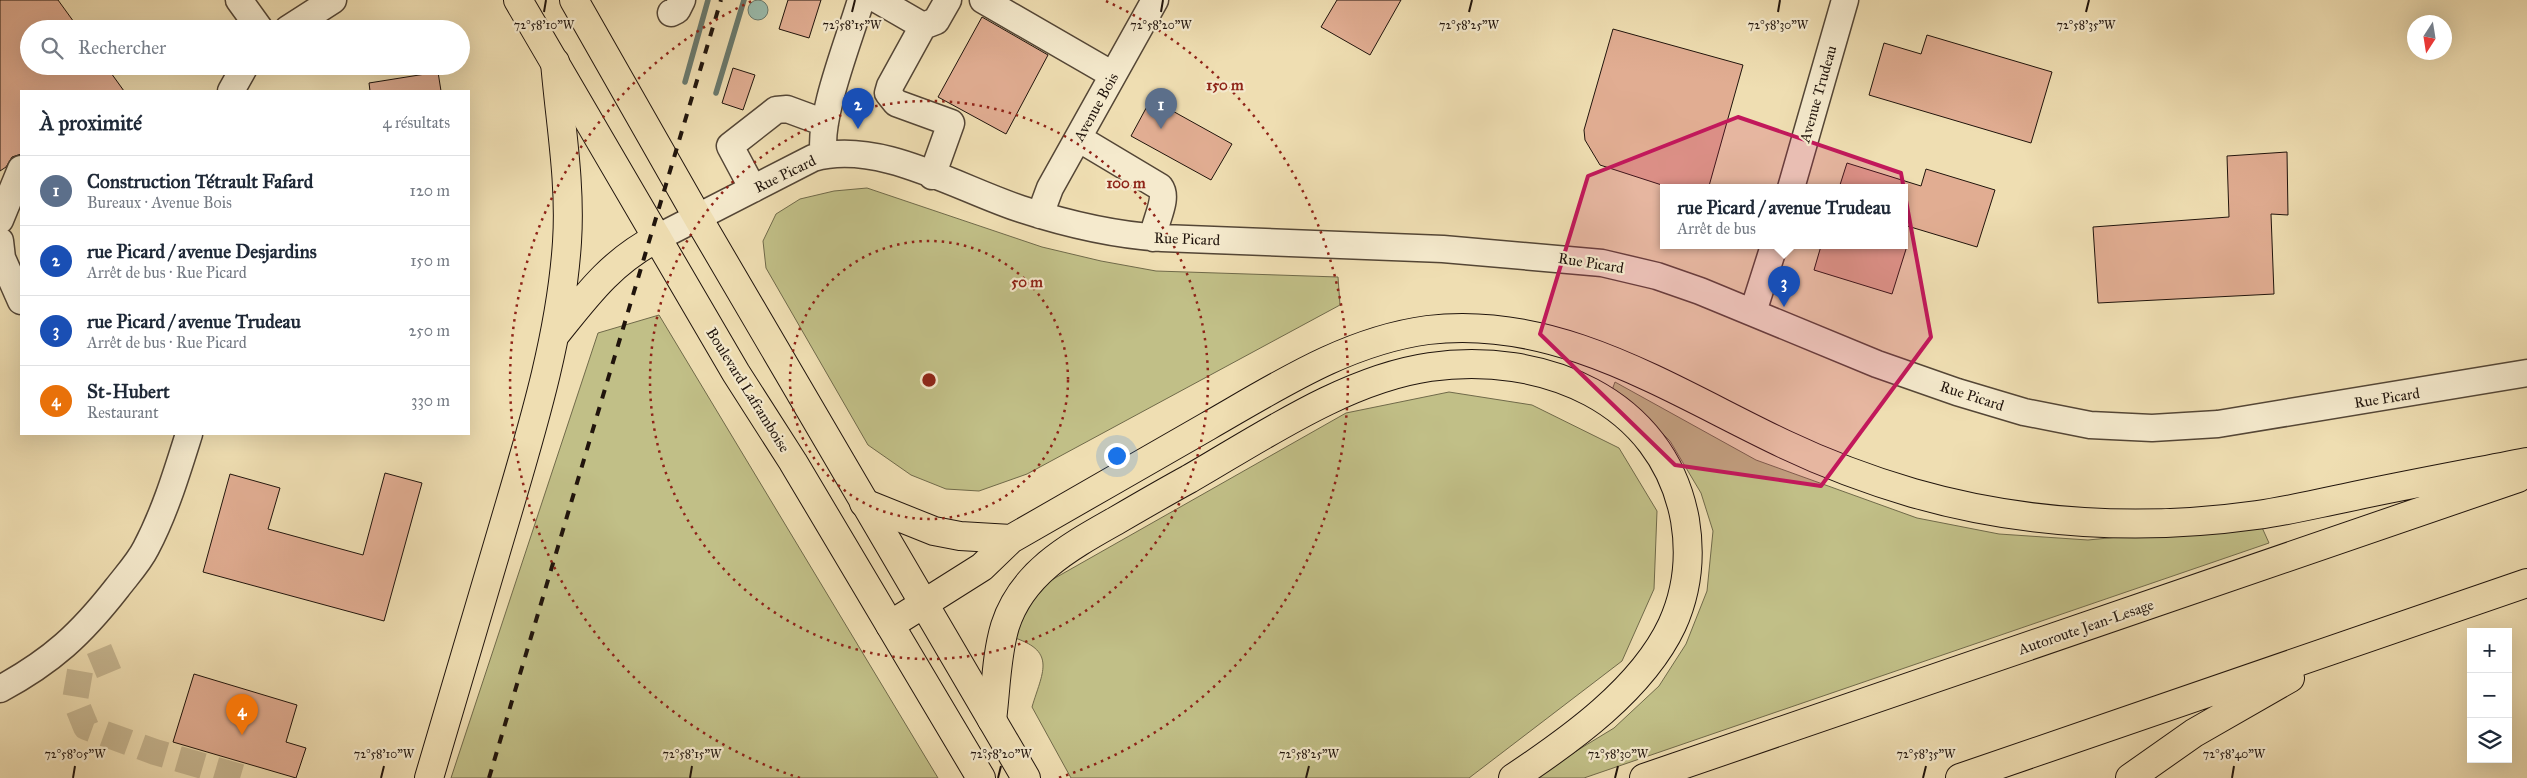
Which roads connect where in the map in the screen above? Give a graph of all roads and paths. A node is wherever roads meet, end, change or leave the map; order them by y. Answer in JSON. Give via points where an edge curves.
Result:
{"nodes":[{"id":1,"x":239,"y":0,"type":"edge"},
{"id":2,"x":333,"y":0,"type":"edge"},
{"id":3,"x":518,"y":0,"type":"edge"},
{"id":4,"x":574,"y":0,"type":"edge"},
{"id":5,"x":861,"y":0,"type":"edge"},
{"id":6,"x":878,"y":0,"type":"edge"},
{"id":7,"x":948,"y":0,"type":"edge"},
{"id":8,"x":983,"y":0,"type":"edge"},
{"id":9,"x":1155,"y":0,"type":"edge"},
{"id":10,"x":1846,"y":0,"type":"edge"},
{"id":11,"x":253,"y":20,"type":"edge"},
{"id":12,"x":302,"y":20,"type":"edge"},
{"id":13,"x":923,"y":26,"type":"junction"},
{"id":14,"x":555,"y":62,"type":"junction"},
{"id":15,"x":240,"y":75,"type":"edge"},
{"id":16,"x":1113,"y":75,"type":"junction"},
{"id":17,"x":232,"y":90,"type":"edge"},
{"id":18,"x":825,"y":123,"type":"junction"},
{"id":19,"x":1078,"y":138,"type":"junction"},
{"id":20,"x":824,"y":155,"type":"junction"},
{"id":21,"x":20,"y":171,"type":"edge"},
{"id":22,"x":932,"y":176,"type":"junction"},
{"id":23,"x":1792,"y":184,"type":"edge"},
{"id":24,"x":753,"y":189,"type":"junction"},
{"id":25,"x":1040,"y":215,"type":"junction"},
{"id":26,"x":698,"y":218,"type":"junction"},
{"id":27,"x":0,"y":220,"type":"edge"},
{"id":28,"x":657,"y":238,"type":"junction"},
{"id":29,"x":1153,"y":238,"type":"junction"},
{"id":30,"x":0,"y":241,"type":"edge"},
{"id":31,"x":1773,"y":249,"type":"edge"},
{"id":32,"x":20,"y":298,"type":"edge"},
{"id":33,"x":1753,"y":312,"type":"junction"},
{"id":34,"x":552,"y":338,"type":"junction"},
{"id":35,"x":2527,"y":373,"type":"edge"},
{"id":36,"x":189,"y":435,"type":"edge"},
{"id":37,"x":2527,"y":462,"type":"edge"},
{"id":38,"x":2527,"y":475,"type":"edge"},
{"id":39,"x":864,"y":502,"type":"junction"},
{"id":40,"x":1011,"y":539,"type":"junction"},
{"id":41,"x":2527,"y":583,"type":"edge"},
{"id":42,"x":924,"y":603,"type":"junction"},
{"id":43,"x":890,"y":625,"type":"junction"},
{"id":44,"x":2348,"y":645,"type":"junction"},
{"id":45,"x":0,"y":689,"type":"edge"},
{"id":46,"x":992,"y":720,"type":"junction"},
{"id":47,"x":429,"y":778,"type":"edge"},
{"id":48,"x":981,"y":778,"type":"edge"},
{"id":49,"x":1026,"y":778,"type":"edge"},
{"id":50,"x":1513,"y":778,"type":"edge"},
{"id":51,"x":1644,"y":778,"type":"edge"},
{"id":52,"x":1960,"y":778,"type":"edge"},
{"id":53,"x":2130,"y":778,"type":"edge"}],
"edges":[{"from":1,"to":11,"type":"street"},
{"from":2,"to":12,"type":"street"},
{"from":3,"to":14,"type":"main road","name":"Boulevard Laframboise"},
{"from":4,"to":26,"type":"main road"},
{"from":5,"to":18,"type":"street"},
{"from":6,"to":13,"type":"street"},
{"from":7,"to":13,"type":"street","via":[[936,21]]},
{"from":8,"to":16,"type":"street"},
{"from":9,"to":16,"type":"street","name":"Avenue Bois"},
{"from":10,"to":23,"type":"street","name":"Avenue Trudeau"},
{"from":13,"to":22,"type":"street","via":[[888,93],[896,103],[952,123]]},
{"from":14,"to":28,"type":"main road","name":"Boulevard Laframboise"},
{"from":14,"to":34,"type":"main road","via":[[567,172],[568,217],[563,278]]},
{"from":15,"to":17,"type":"street"},
{"from":16,"to":19,"type":"street","name":"Avenue Bois"},
{"from":18,"to":20,"type":"street"},
{"from":18,"to":24,"type":"street","via":[[787,109],[776,110],[730,146]]},
{"from":19,"to":25,"type":"street","name":"Avenue Bois","via":[[1050,188]]},
{"from":19,"to":29,"type":"street","via":[[1160,187],[1164,198],[1154,224]]},
{"from":20,"to":22,"type":"street","name":"Rue Picard","via":[[872,156]]},
{"from":20,"to":24,"type":"street","name":"Rue Picard"},
{"from":21,"to":27,"type":"street"},
{"from":22,"to":25,"type":"street","name":"Rue Picard"},
{"from":24,"to":26,"type":"street","name":"Rue Picard"},
{"from":25,"to":29,"type":"street","name":"Rue Picard","via":[[1092,229]]},
{"from":26,"to":28,"type":"street","name":"Rue Picard"},
{"from":26,"to":39,"type":"main road"},
{"from":28,"to":34,"type":"main road","via":[[611,268]]},
{"from":28,"to":43,"type":"main road","name":"Boulevard Laframboise"},
{"from":29,"to":33,"type":"street","name":"Rue Picard","via":[[1427,248],[1584,260],[1657,276]]},
{"from":30,"to":32,"type":"street","via":[[2,258]]},
{"from":31,"to":33,"type":"street"},
{"from":33,"to":35,"type":"street","name":"Rue Picard","via":[[1877,364],[1981,400],[2046,417],[2111,426],[2152,428],[2218,424]]},
{"from":34,"to":47,"type":"main road","via":[[522,464]]},
{"from":36,"to":45,"type":"street","via":[[176,479],[146,549],[96,615],[65,646],[35,670]]},
{"from":37,"to":40,"type":"main road","via":[[2254,516],[2128,524],[2034,517],[1942,500],[1845,470],[1616,362],[1569,344],[1497,329],[1444,329],[1400,335],[1327,359]]},
{"from":38,"to":51,"type":"main road","name":"Autoroute Jean-Lesage"},
{"from":39,"to":40,"type":"main road","via":[[934,530],[960,536]]},
{"from":39,"to":42,"type":"main road"},
{"from":40,"to":42,"type":"main road","via":[[982,567]]},
{"from":41,"to":44,"type":"main road"},
{"from":42,"to":43,"type":"main road"},
{"from":42,"to":46,"type":"main road"},
{"from":43,"to":48,"type":"main road","name":"Boulevard Laframboise"},
{"from":44,"to":52,"type":"main road"},
{"from":44,"to":53,"type":"main road","via":[[2215,720]]},
{"from":46,"to":49,"type":"main road"},
{"from":46,"to":50,"type":"main road","via":[[1001,640],[1010,611],[1029,582],[1060,554],[1352,389],[1415,369],[1498,365],[1546,374],[1579,386],[1632,420],[1654,444],[1674,480],[1688,544],[1688,570],[1680,605],[1666,637],[1652,658],[1595,716]]}]}
